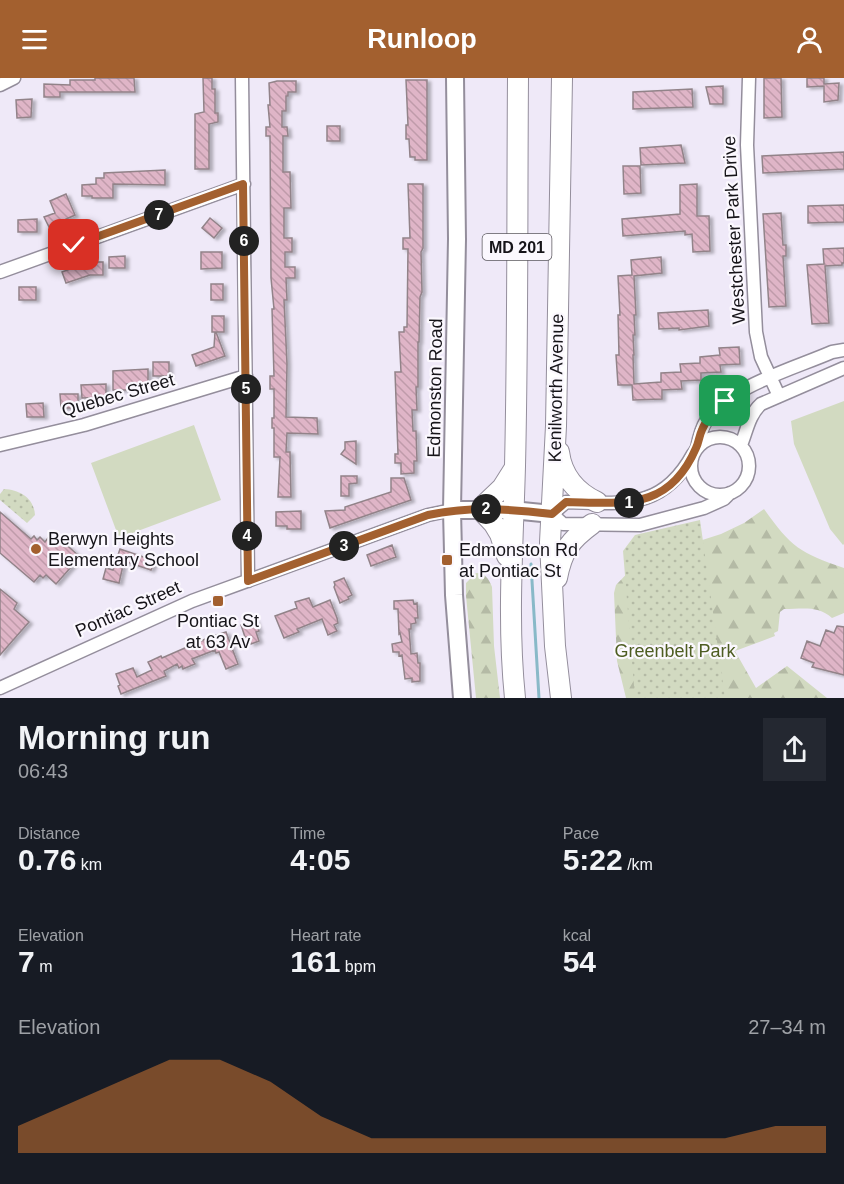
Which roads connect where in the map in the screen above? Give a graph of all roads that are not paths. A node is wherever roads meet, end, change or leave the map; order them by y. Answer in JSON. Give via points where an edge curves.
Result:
{"nodes":[{"id":1,"x":14,"y":78,"type":"edge"},
{"id":2,"x":242,"y":78,"type":"edge"},
{"id":3,"x":455,"y":78,"type":"edge"},
{"id":4,"x":518,"y":78,"type":"edge"},
{"id":5,"x":562,"y":78,"type":"edge"},
{"id":6,"x":749,"y":78,"type":"edge"},
{"id":7,"x":0,"y":85,"type":"edge"},
{"id":8,"x":243,"y":184,"type":"junction"},
{"id":9,"x":0,"y":272,"type":"edge"},
{"id":10,"x":844,"y":350,"type":"edge"},
{"id":11,"x":844,"y":368,"type":"edge"},
{"id":12,"x":246,"y":376,"type":"junction"},
{"id":13,"x":771,"y":378,"type":"junction"},
{"id":14,"x":779,"y":396,"type":"junction"},
{"id":15,"x":556,"y":426,"type":"junction"},
{"id":16,"x":0,"y":445,"type":"edge"},
{"id":17,"x":741,"y":446,"type":"junction"},
{"id":18,"x":695,"y":451,"type":"junction"},
{"id":19,"x":515,"y":467,"type":"junction"},
{"id":20,"x":453,"y":479,"type":"junction"},
{"id":21,"x":730,"y":494,"type":"junction"},
{"id":22,"x":597,"y":502,"type":"junction"},
{"id":23,"x":478,"y":509,"type":"junction"},
{"id":24,"x":452,"y":510,"type":"junction"},
{"id":25,"x":512,"y":510,"type":"junction"},
{"id":26,"x":552,"y":514,"type":"junction"},
{"id":27,"x":592,"y":524,"type":"junction"},
{"id":28,"x":510,"y":567,"type":"junction"},
{"id":29,"x":248,"y":581,"type":"junction"},
{"id":30,"x":554,"y":598,"type":"junction"},
{"id":31,"x":0,"y":688,"type":"edge"},
{"id":32,"x":462,"y":698,"type":"edge"},
{"id":33,"x":515,"y":698,"type":"edge"},
{"id":34,"x":561,"y":698,"type":"edge"}],
"edges":[{"from":1,"to":7,"type":"street"},
{"from":2,"to":8,"type":"street"},
{"from":3,"to":20,"type":"street","name":"Edmonston Road"},
{"from":4,"to":19,"type":"main road","number":"MD 201"},
{"from":5,"to":15,"type":"main road","name":"Kenilworth Avenue","number":"MD 201"},
{"from":6,"to":13,"type":"street","name":"Westchester Park Drive","via":[[747,145],[756,332]]},
{"from":8,"to":9,"type":"street"},
{"from":8,"to":12,"type":"street"},
{"from":10,"to":13,"type":"street"},
{"from":11,"to":14,"type":"street"},
{"from":12,"to":16,"type":"street","name":"Quebec Street","via":[[84,425]]},
{"from":12,"to":29,"type":"street"},
{"from":13,"to":14,"type":"street","name":"Westchester Park Drive"},
{"from":13,"to":18,"type":"street","via":[[718,407],[705,423]]},
{"from":14,"to":17,"type":"street","via":[[754,411]]},
{"from":15,"to":22,"type":"main road","via":[[560,458],[570,481],[580,493]]},
{"from":15,"to":26,"type":"main road","name":"Kenilworth Avenue","number":"MD 201"},
{"from":17,"to":18,"type":"street","via":[[717,436],[708,438]]},
{"from":17,"to":21,"type":"street","via":[[749,460],[749,472],[743,484]]},
{"from":18,"to":21,"type":"street","via":[[690,469],[698,486],[714,495]]},
{"from":18,"to":22,"type":"street","via":[[673,482],[649,498],[631,503]]},
{"from":19,"to":23,"type":"main road","via":[[502,488]]},
{"from":19,"to":25,"type":"main road","number":"MD 201"},
{"from":20,"to":23,"type":"street"},
{"from":20,"to":24,"type":"street","name":"Edmonston Road"},
{"from":21,"to":27,"type":"street","via":[[704,508],[654,522],[624,526]]},
{"from":22,"to":26,"type":"street","via":[[566,502]]},
{"from":23,"to":24,"type":"street","name":"Pontiac Street"},
{"from":23,"to":25,"type":"street","name":"Pontiac Street"},
{"from":23,"to":28,"type":"main road","via":[[500,534]]},
{"from":24,"to":29,"type":"street","name":"Pontiac Street","via":[[428,515]]},
{"from":24,"to":32,"type":"street","name":"Edmonston Road"},
{"from":25,"to":26,"type":"street","name":"Pontiac Street"},
{"from":25,"to":28,"type":"main road","number":"MD 201"},
{"from":26,"to":27,"type":"street","via":[[563,524]]},
{"from":26,"to":30,"type":"main road","name":"Kenilworth Avenue","number":"MD 201"},
{"from":27,"to":30,"type":"main road","via":[[565,549]]},
{"from":28,"to":33,"type":"main road","number":"MD 201"},
{"from":29,"to":31,"type":"street","name":"Pontiac Street","via":[[165,613]]},
{"from":30,"to":34,"type":"main road","name":"Kenilworth Avenue","number":"MD 201"}]}
